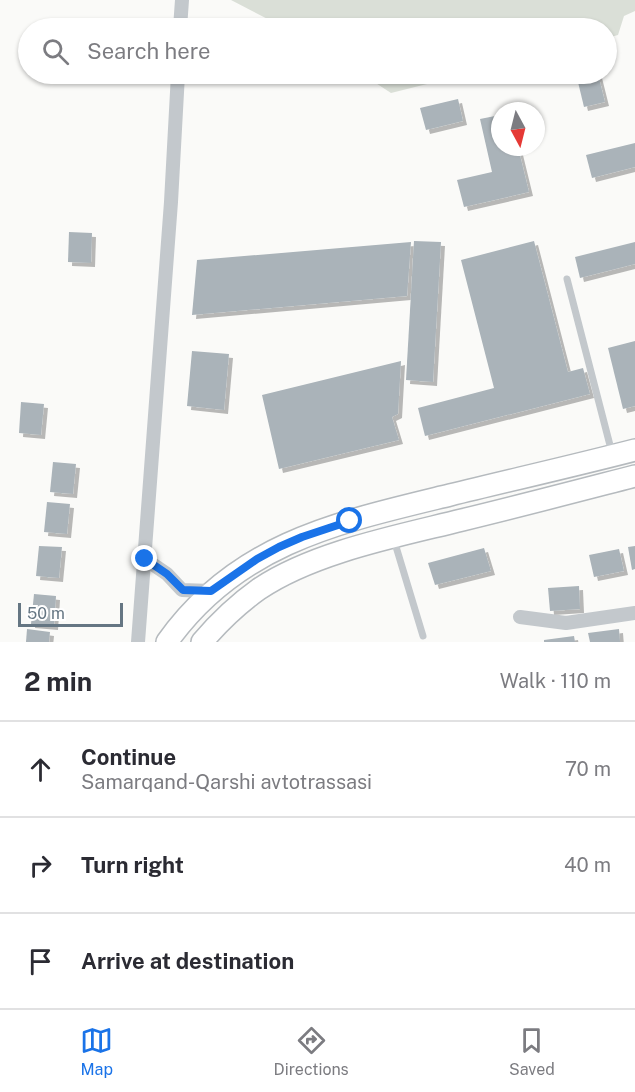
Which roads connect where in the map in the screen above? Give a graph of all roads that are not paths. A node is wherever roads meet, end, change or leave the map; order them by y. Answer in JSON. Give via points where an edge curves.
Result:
{"nodes":[{"id":1,"x":182,"y":0,"type":"edge"},
{"id":2,"x":181,"y":18,"type":"edge"},
{"id":3,"x":177,"y":84,"type":"edge"},
{"id":4,"x":567,"y":279,"type":"dead end"},
{"id":5,"x":635,"y":450,"type":"edge"},
{"id":6,"x":613,"y":456,"type":"junction"},
{"id":7,"x":635,"y":476,"type":"edge"},
{"id":8,"x":393,"y":537,"type":"junction"},
{"id":9,"x":145,"y":559,"type":"junction"},
{"id":10,"x":211,"y":591,"type":"junction"},
{"id":11,"x":635,"y":612,"type":"edge"},
{"id":12,"x":520,"y":617,"type":"dead end"},
{"id":13,"x":423,"y":636,"type":"dead end"},
{"id":14,"x":138,"y":642,"type":"edge"},
{"id":15,"x":167,"y":642,"type":"edge"},
{"id":16,"x":202,"y":642,"type":"edge"}],
"edges":[{"from":1,"to":2,"type":"street"},
{"from":3,"to":9,"type":"street"},
{"from":4,"to":6,"type":"lane"},
{"from":5,"to":6,"type":"main road"},
{"from":6,"to":10,"type":"main road","via":[[398,508],[302,537],[257,559]]},
{"from":7,"to":8,"type":"main road"},
{"from":8,"to":13,"type":"lane"},
{"from":8,"to":16,"type":"main road","via":[[284,575],[234,609]]},
{"from":9,"to":10,"type":"street","via":[[183,590]]},
{"from":9,"to":14,"type":"street"},
{"from":10,"to":15,"type":"main road"},
{"from":11,"to":12,"type":"street","via":[[566,623]]}]}
